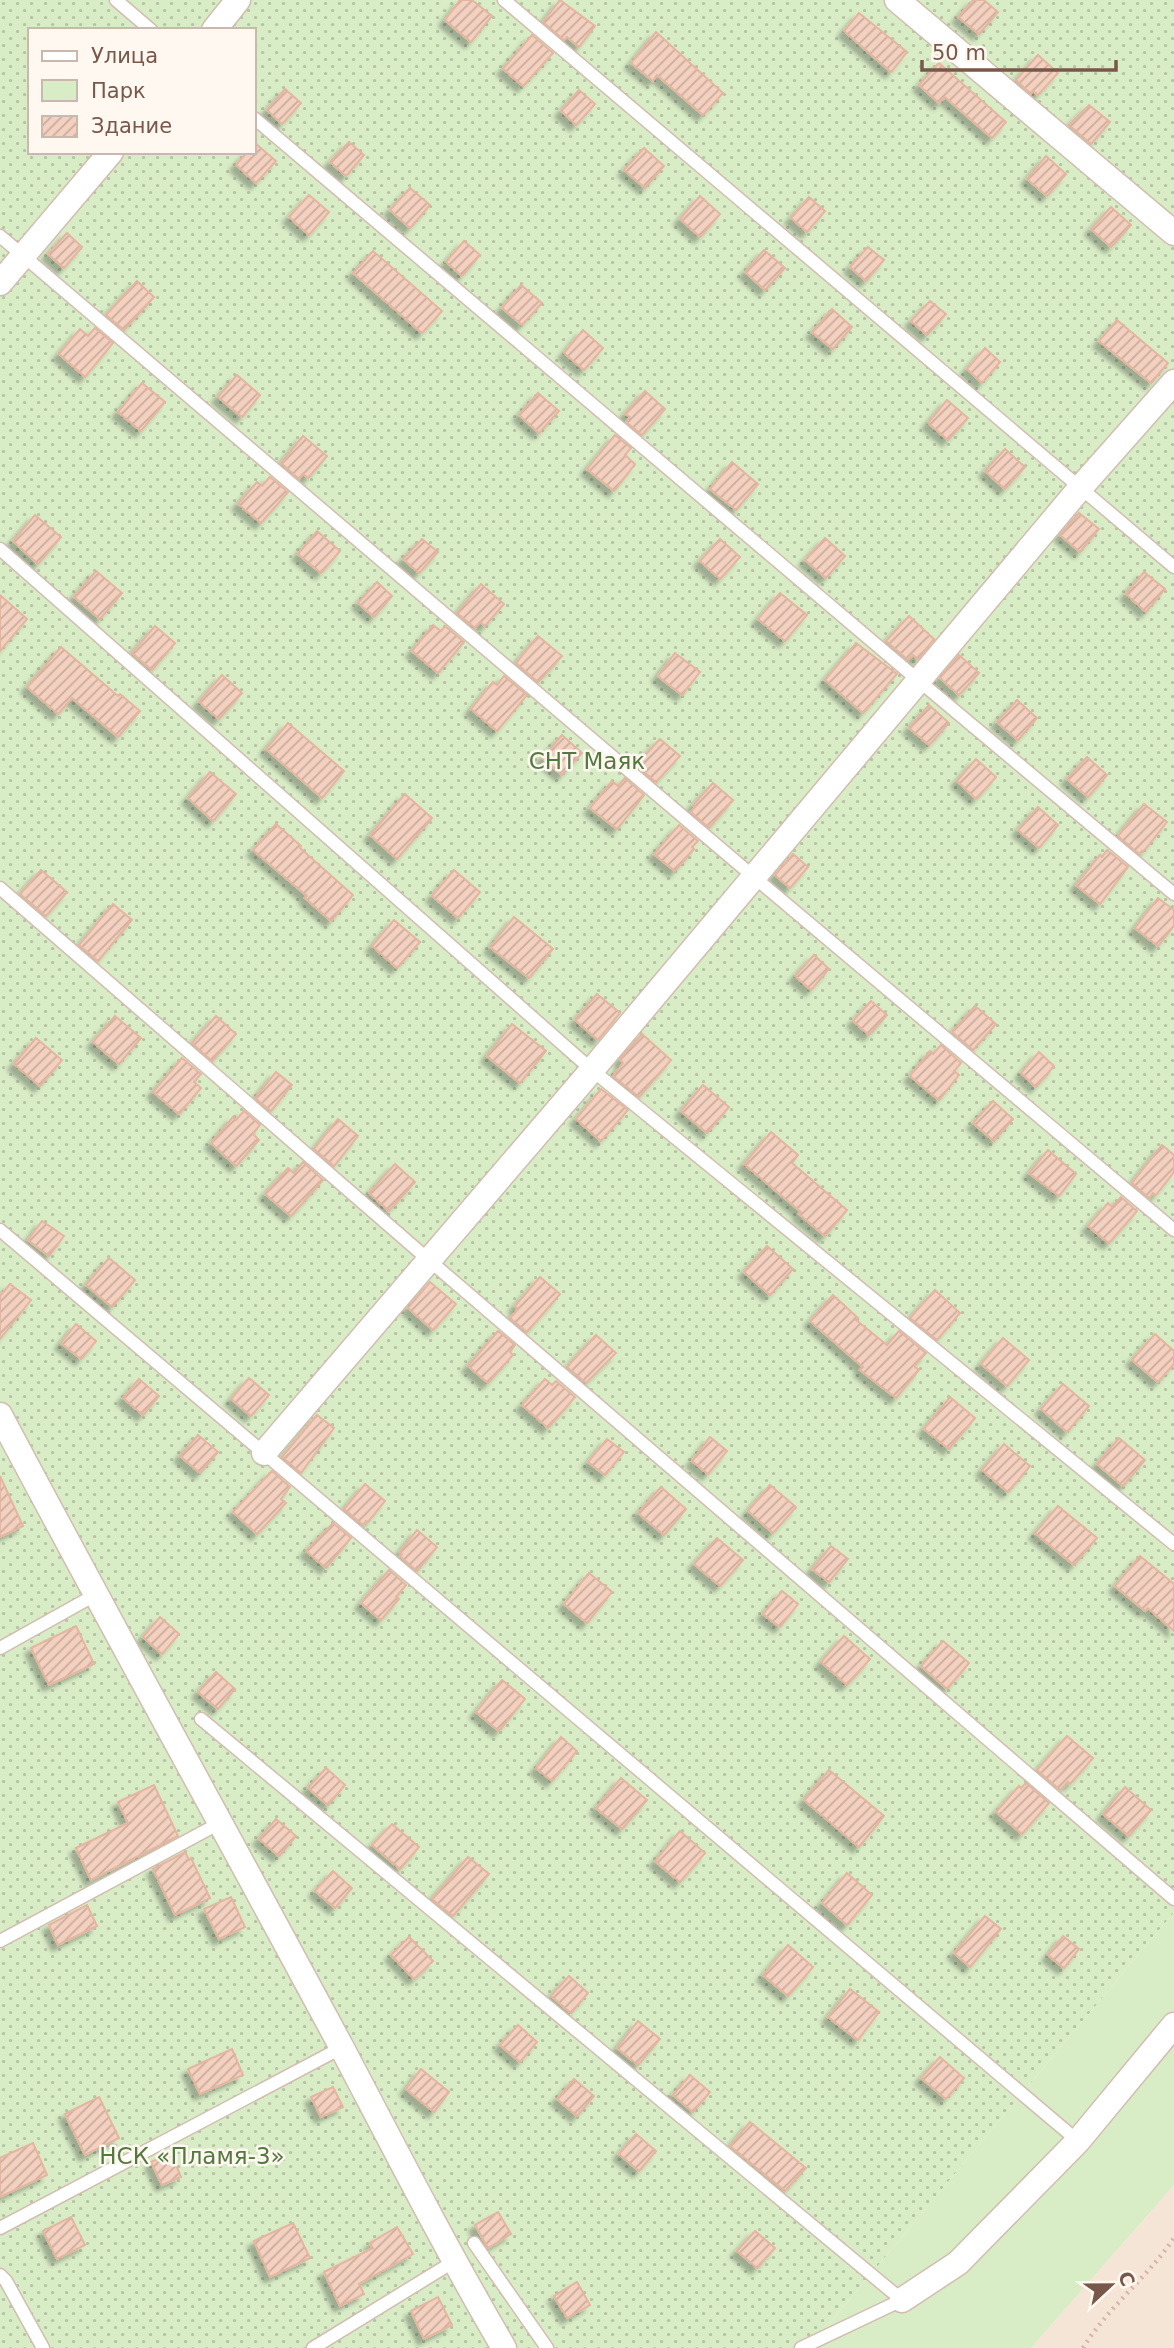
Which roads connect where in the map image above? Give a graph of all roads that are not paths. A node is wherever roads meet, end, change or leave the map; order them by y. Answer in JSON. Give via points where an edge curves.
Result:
{"nodes":[{"id":1,"x":116,"y":0,"type":"edge"},
{"id":2,"x":238,"y":0,"type":"edge"},
{"id":3,"x":505,"y":0,"type":"edge"},
{"id":4,"x":897,"y":0,"type":"edge"},
{"id":5,"x":148,"y":28,"type":"edge"},
{"id":6,"x":216,"y":28,"type":"edge"},
{"id":7,"x":256,"y":120,"type":"edge"},
{"id":8,"x":109,"y":154,"type":"edge"},
{"id":9,"x":1174,"y":233,"type":"edge"},
{"id":10,"x":0,"y":236,"type":"edge"},
{"id":11,"x":23,"y":255,"type":"junction"},
{"id":12,"x":0,"y":283,"type":"edge"},
{"id":13,"x":1174,"y":382,"type":"edge"},
{"id":14,"x":1080,"y":487,"type":"junction"},
{"id":15,"x":0,"y":548,"type":"edge"},
{"id":16,"x":1174,"y":567,"type":"edge"},
{"id":17,"x":918,"y":680,"type":"junction"},
{"id":18,"x":754,"y":877,"type":"junction"},
{"id":19,"x":0,"y":888,"type":"edge"},
{"id":20,"x":1174,"y":894,"type":"edge"},
{"id":21,"x":592,"y":1070,"type":"junction"},
{"id":22,"x":0,"y":1230,"type":"edge"},
{"id":23,"x":1174,"y":1230,"type":"edge"},
{"id":24,"x":430,"y":1261,"type":"junction"},
{"id":25,"x":0,"y":1415,"type":"edge"},
{"id":26,"x":264,"y":1453,"type":"junction"},
{"id":27,"x":1174,"y":1544,"type":"edge"},
{"id":28,"x":94,"y":1595,"type":"junction"},
{"id":29,"x":0,"y":1648,"type":"edge"},
{"id":30,"x":201,"y":1719,"type":"dead end"},
{"id":31,"x":218,"y":1824,"type":"junction"},
{"id":32,"x":1174,"y":1899,"type":"edge"},
{"id":33,"x":0,"y":1941,"type":"edge"},
{"id":34,"x":1174,"y":2025,"type":"edge"},
{"id":35,"x":341,"y":2048,"type":"junction"},
{"id":36,"x":1078,"y":2141,"type":"junction"},
{"id":37,"x":0,"y":2228,"type":"edge"},
{"id":38,"x":474,"y":2243,"type":"dead end"},
{"id":39,"x":453,"y":2262,"type":"junction"},
{"id":40,"x":0,"y":2275,"type":"edge"},
{"id":41,"x":902,"y":2300,"type":"junction"},
{"id":42,"x":43,"y":2348,"type":"edge"},
{"id":43,"x":313,"y":2348,"type":"edge"},
{"id":44,"x":504,"y":2348,"type":"edge"},
{"id":45,"x":547,"y":2348,"type":"edge"},
{"id":46,"x":801,"y":2348,"type":"edge"}],
"edges":[{"from":1,"to":5,"type":"lane"},
{"from":2,"to":6,"type":"street"},
{"from":3,"to":14,"type":"lane"},
{"from":4,"to":9,"type":"street"},
{"from":7,"to":17,"type":"lane"},
{"from":8,"to":11,"type":"street"},
{"from":10,"to":11,"type":"lane"},
{"from":11,"to":12,"type":"street"},
{"from":11,"to":18,"type":"lane"},
{"from":13,"to":14,"type":"street"},
{"from":14,"to":16,"type":"lane"},
{"from":14,"to":17,"type":"street"},
{"from":15,"to":21,"type":"lane"},
{"from":17,"to":18,"type":"street"},
{"from":17,"to":20,"type":"lane"},
{"from":18,"to":21,"type":"street"},
{"from":18,"to":23,"type":"lane"},
{"from":19,"to":24,"type":"lane"},
{"from":21,"to":24,"type":"street"},
{"from":21,"to":27,"type":"lane"},
{"from":22,"to":26,"type":"lane"},
{"from":24,"to":26,"type":"street"},
{"from":24,"to":32,"type":"lane"},
{"from":25,"to":28,"type":"street"},
{"from":26,"to":36,"type":"lane"},
{"from":28,"to":29,"type":"lane"},
{"from":28,"to":31,"type":"street"},
{"from":30,"to":41,"type":"lane"},
{"from":31,"to":33,"type":"lane"},
{"from":31,"to":35,"type":"street"},
{"from":34,"to":36,"type":"street"},
{"from":35,"to":37,"type":"lane"},
{"from":35,"to":39,"type":"street"},
{"from":36,"to":41,"type":"street","via":[[958,2263]]},
{"from":38,"to":45,"type":"lane"},
{"from":39,"to":43,"type":"lane"},
{"from":39,"to":44,"type":"street"},
{"from":40,"to":42,"type":"lane"},
{"from":41,"to":46,"type":"lane"}]}
